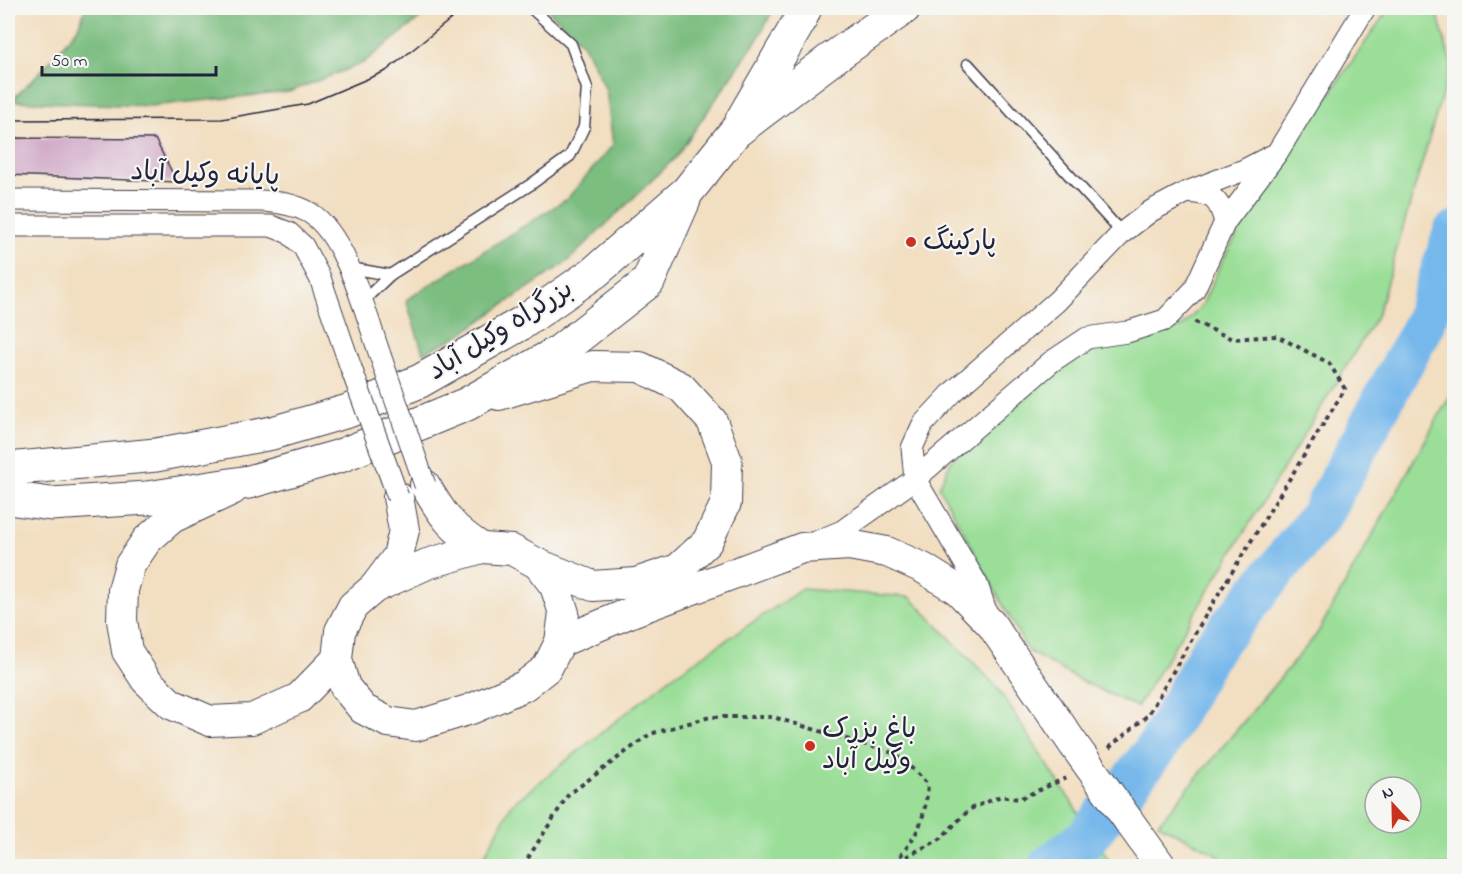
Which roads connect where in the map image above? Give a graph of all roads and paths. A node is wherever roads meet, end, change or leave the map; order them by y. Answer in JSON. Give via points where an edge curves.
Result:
{"nodes":[{"id":1,"x":531,"y":8,"type":"edge"},
{"id":2,"x":805,"y":8,"type":"edge"},
{"id":3,"x":904,"y":8,"type":"edge"},
{"id":4,"x":1365,"y":8,"type":"edge"},
{"id":5,"x":968,"y":64,"type":"dead end"},
{"id":6,"x":735,"y":132,"type":"junction"},
{"id":7,"x":1277,"y":153,"type":"junction"},
{"id":8,"x":687,"y":192,"type":"junction"},
{"id":9,"x":1187,"y":192,"type":"junction"},
{"id":10,"x":8,"y":200,"type":"edge"},
{"id":11,"x":1225,"y":222,"type":"junction"},
{"id":12,"x":8,"y":226,"type":"edge"},
{"id":13,"x":1122,"y":233,"type":"junction"},
{"id":14,"x":350,"y":268,"type":"junction"},
{"id":15,"x":390,"y":275,"type":"junction"},
{"id":16,"x":361,"y":303,"type":"junction"},
{"id":17,"x":1199,"y":324,"type":"dead end"},
{"id":18,"x":467,"y":404,"type":"junction"},
{"id":19,"x":8,"y":470,"type":"edge"},
{"id":20,"x":915,"y":479,"type":"junction"},
{"id":21,"x":249,"y":482,"type":"junction"},
{"id":22,"x":425,"y":485,"type":"joint"},
{"id":23,"x":398,"y":497,"type":"joint"},
{"id":24,"x":8,"y":498,"type":"edge"},
{"id":25,"x":482,"y":548,"type":"junction"},
{"id":26,"x":802,"y":548,"type":"junction"},
{"id":27,"x":538,"y":564,"type":"junction"},
{"id":28,"x":374,"y":588,"type":"junction"},
{"id":29,"x":990,"y":624,"type":"junction"},
{"id":30,"x":561,"y":642,"type":"junction"},
{"id":31,"x":337,"y":660,"type":"junction"},
{"id":32,"x":1106,"y":751,"type":"dead end"},
{"id":33,"x":1070,"y":777,"type":"dead end"},
{"id":34,"x":894,"y":866,"type":"edge"},
{"id":35,"x":524,"y":867,"type":"edge"},
{"id":36,"x":1161,"y":867,"type":"edge"}],
"edges":[{"from":1,"to":15,"type":"lane","via":[[572,44],[587,88],[584,127],[570,156]]},
{"from":2,"to":6,"type":"highway"},
{"from":3,"to":6,"type":"highway","name":"بزرگراه وکیل آباد"},
{"from":4,"to":7,"type":"street"},
{"from":5,"to":13,"type":"lane"},
{"from":6,"to":8,"type":"highway","name":"بزرگراه وکیل آباد"},
{"from":7,"to":9,"type":"street"},
{"from":7,"to":11,"type":"street"},
{"from":8,"to":18,"type":"highway","via":[[648,282],[560,351]]},
{"from":8,"to":19,"type":"highway","name":"بزرگراه وکیل آباد","via":[[595,272],[522,323],[420,381],[358,407],[272,433],[156,455]]},
{"from":9,"to":11,"type":"street","via":[[1214,198]]},
{"from":9,"to":13,"type":"street","via":[[1151,211]]},
{"from":10,"to":14,"type":"street","name":"پایانه وکیل آباد","via":[[285,203],[310,213],[330,231]]},
{"from":11,"to":20,"type":"street","via":[[1194,290],[1165,320],[1127,332],[1087,338],[1052,362]]},
{"from":12,"to":23,"type":"street","name":"پایانه وکیل آباد","bridge":true,"via":[[271,226],[288,233],[303,246],[320,278]]},
{"from":13,"to":20,"type":"street","via":[[1057,301],[953,392],[923,424],[912,448]]},
{"from":14,"to":15,"type":"lane"},
{"from":14,"to":16,"type":"street","name":"پایانه وکیل آباد"},
{"from":15,"to":16,"type":"lane"},
{"from":16,"to":22,"type":"street","name":"پایانه وکیل آباد","bridge":true},
{"from":17,"to":32,"type":"path","via":[[1232,339],[1276,336],[1329,363],[1345,389],[1148,715]]},
{"from":18,"to":21,"type":"highway","via":[[340,456]]},
{"from":18,"to":27,"type":"street","via":[[593,366],[640,367],[681,387],[712,421],[727,461],[726,502],[707,542],[678,568],[636,583],[593,586]]},
{"from":20,"to":26,"type":"street","via":[[842,531]]},
{"from":20,"to":29,"type":"street","via":[[977,584]]},
{"from":21,"to":24,"type":"highway","via":[[147,498],[62,504]]},
{"from":21,"to":31,"type":"street","via":[[172,518],[147,540],[130,565],[123,590],[127,651],[146,680],[171,704],[210,721],[252,719],[299,698]]},
{"from":22,"to":25,"type":"street","via":[[443,517]]},
{"from":23,"to":28,"type":"street","via":[[404,530],[398,556]]},
{"from":25,"to":27,"type":"street","via":[[512,549]]},
{"from":25,"to":28,"type":"street","via":[[427,564]]},
{"from":26,"to":29,"type":"street","via":[[849,545],[887,552],[958,590]]},
{"from":26,"to":30,"type":"street"},
{"from":27,"to":30,"type":"street","via":[[555,586],[564,613]]},
{"from":28,"to":31,"type":"street","via":[[353,606],[340,631]]},
{"from":29,"to":36,"type":"street","bridge":true},
{"from":30,"to":31,"type":"street","via":[[547,668],[524,686],[471,710],[416,726],[388,722],[363,709],[345,687]]},
{"from":33,"to":34,"type":"path","via":[[1019,799],[1001,796],[970,809],[940,839]]},
{"from":34,"to":35,"type":"path","via":[[915,837],[925,810],[928,785],[893,753],[773,717],[710,717],[650,734],[568,795]]}]}
